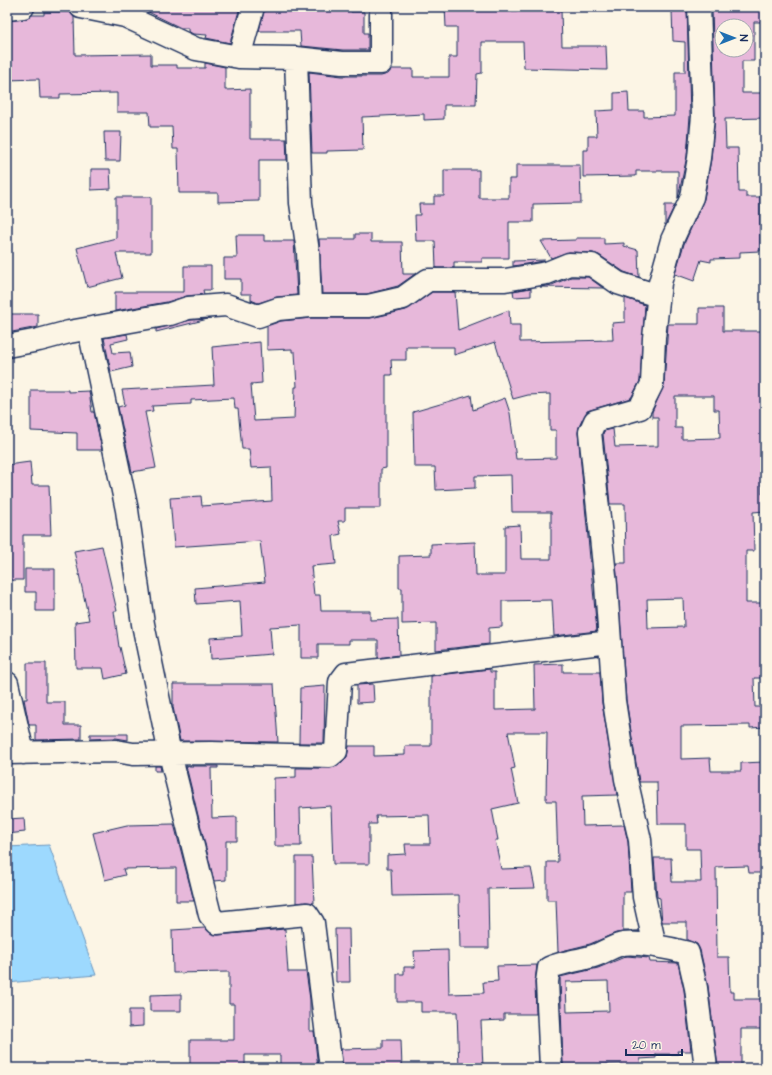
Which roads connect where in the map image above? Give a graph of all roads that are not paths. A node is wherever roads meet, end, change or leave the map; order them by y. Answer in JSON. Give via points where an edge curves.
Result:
{"nodes":[{"id":1,"x":23,"y":7,"type":"edge"},
{"id":2,"x":81,"y":7,"type":"edge"},
{"id":3,"x":253,"y":7,"type":"edge"},
{"id":4,"x":381,"y":7,"type":"edge"},
{"id":5,"x":699,"y":7,"type":"edge"},
{"id":6,"x":7,"y":9,"type":"edge"},
{"id":7,"x":239,"y":57,"type":"junction"},
{"id":8,"x":296,"y":58,"type":"junction"},
{"id":9,"x":658,"y":296,"type":"junction"},
{"id":10,"x":310,"y":306,"type":"junction"},
{"id":11,"x":88,"y":329,"type":"junction"},
{"id":12,"x":7,"y":346,"type":"edge"},
{"id":13,"x":610,"y":642,"type":"junction"},
{"id":14,"x":7,"y":683,"type":"edge"},
{"id":15,"x":15,"y":753,"type":"edge"},
{"id":16,"x":170,"y":754,"type":"junction"},
{"id":17,"x":655,"y":946,"type":"junction"},
{"id":18,"x":331,"y":1068,"type":"edge"},
{"id":19,"x":551,"y":1068,"type":"edge"},
{"id":20,"x":706,"y":1068,"type":"edge"}],
"edges":[{"from":1,"to":6,"type":"street"},
{"from":2,"to":7,"type":"street","via":[[125,16],[196,49]]},
{"from":3,"to":7,"type":"street"},
{"from":4,"to":8,"type":"street","via":[[381,63],[342,63]]},
{"from":5,"to":9,"type":"street","via":[[703,116],[699,158],[692,197],[672,240]]},
{"from":7,"to":8,"type":"street"},
{"from":8,"to":10,"type":"street","via":[[301,202],[308,252]]},
{"from":9,"to":10,"type":"street","via":[[618,283],[592,265],[569,264],[547,273],[505,280],[428,280],[403,298],[368,306]]},
{"from":9,"to":13,"type":"street","via":[[652,384],[640,408],[595,422],[590,432]]},
{"from":10,"to":11,"type":"street","via":[[278,309],[258,316],[226,305],[188,308],[170,314]]},
{"from":11,"to":12,"type":"street"},
{"from":11,"to":16,"type":"street","via":[[127,510],[143,624]]},
{"from":13,"to":16,"type":"street","via":[[346,674],[340,682],[336,751],[330,756]]},
{"from":13,"to":17,"type":"street","via":[[614,701],[626,778],[640,840],[644,897]]},
{"from":14,"to":15,"type":"street"},
{"from":15,"to":16,"type":"street","via":[[116,751],[133,754]]},
{"from":16,"to":18,"type":"street","via":[[210,915],[214,920],[217,923],[307,914],[310,917],[313,923]]},
{"from":17,"to":19,"type":"street","via":[[620,944],[592,957],[564,962],[549,968],[547,982]]},
{"from":17,"to":20,"type":"street","via":[[672,948],[688,954],[696,988]]}]}
